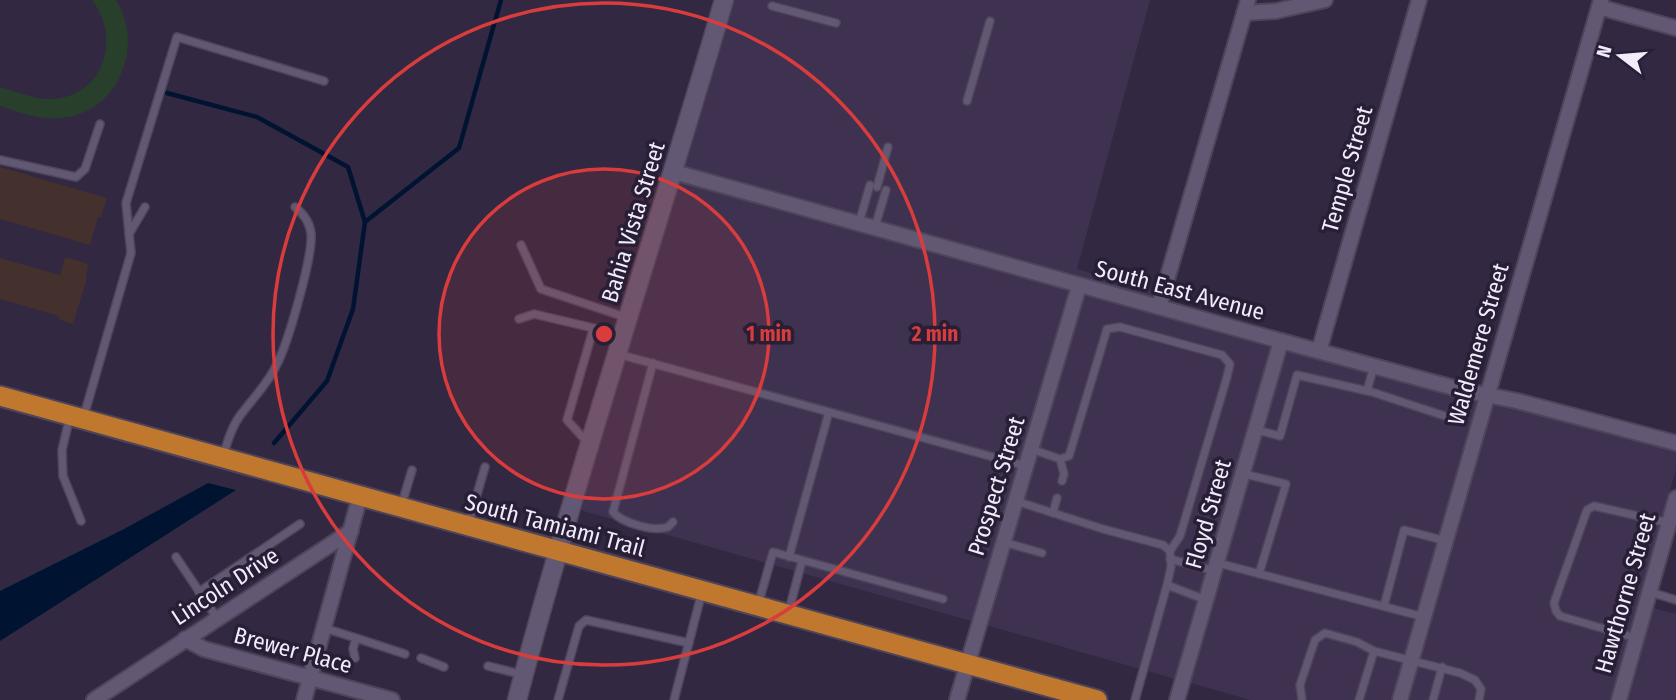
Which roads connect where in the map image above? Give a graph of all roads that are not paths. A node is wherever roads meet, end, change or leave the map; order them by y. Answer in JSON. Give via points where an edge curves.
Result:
{"nodes":[{"id":1,"x":724,"y":0,"type":"edge"},
{"id":2,"x":1325,"y":0,"type":"edge"},
{"id":3,"x":1419,"y":0,"type":"edge"},
{"id":4,"x":1600,"y":4,"type":"edge"},
{"id":5,"x":772,"y":5,"type":"dead end"},
{"id":6,"x":1246,"y":7,"type":"edge"},
{"id":7,"x":990,"y":21,"type":"dead end"},
{"id":8,"x":835,"y":23,"type":"dead end"},
{"id":9,"x":1676,"y":28,"type":"edge"},
{"id":10,"x":324,"y":81,"type":"dead end"},
{"id":11,"x":967,"y":101,"type":"dead end"},
{"id":12,"x":100,"y":124,"type":"dead end"},
{"id":13,"x":888,"y":147,"type":"dead end"},
{"id":14,"x":0,"y":160,"type":"edge"},
{"id":15,"x":674,"y":172,"type":"junction"},
{"id":16,"x":877,"y":187,"type":"junction"},
{"id":17,"x":145,"y":207,"type":"dead end"},
{"id":18,"x":295,"y":207,"type":"dead end"},
{"id":19,"x":859,"y":223,"type":"junction"},
{"id":20,"x":875,"y":227,"type":"junction"},
{"id":21,"x":129,"y":234,"type":"junction"},
{"id":22,"x":521,"y":245,"type":"dead end"},
{"id":23,"x":1079,"y":286,"type":"junction"},
{"id":24,"x":1159,"y":307,"type":"junction"},
{"id":25,"x":519,"y":319,"type":"dead end"},
{"id":26,"x":626,"y":327,"type":"junction"},
{"id":27,"x":593,"y":330,"type":"junction"},
{"id":28,"x":1281,"y":341,"type":"junction"},
{"id":29,"x":1319,"y":351,"type":"junction"},
{"id":30,"x":618,"y":354,"type":"junction"},
{"id":31,"x":653,"y":363,"type":"junction"},
{"id":32,"x":1374,"y":366,"type":"junction"},
{"id":33,"x":1367,"y":391,"type":"junction"},
{"id":34,"x":1488,"y":395,"type":"junction"},
{"id":35,"x":0,"y":396,"type":"edge"},
{"id":36,"x":829,"y":412,"type":"junction"},
{"id":37,"x":76,"y":417,"type":"junction"},
{"id":38,"x":1454,"y":419,"type":"dead end"},
{"id":39,"x":1257,"y":430,"type":"junction"},
{"id":40,"x":1676,"y":443,"type":"edge"},
{"id":41,"x":589,"y":445,"type":"junction"},
{"id":42,"x":1031,"y":449,"type":"junction"},
{"id":43,"x":1060,"y":459,"type":"junction"},
{"id":44,"x":230,"y":460,"type":"junction"},
{"id":45,"x":1026,"y":466,"type":"junction"},
{"id":46,"x":485,"y":467,"type":"dead end"},
{"id":47,"x":412,"y":470,"type":"dead end"},
{"id":48,"x":1244,"y":474,"type":"junction"},
{"id":49,"x":1062,"y":481,"type":"dead end"},
{"id":50,"x":360,"y":496,"type":"junction"},
{"id":51,"x":1057,"y":498,"type":"dead end"},
{"id":52,"x":1676,"y":498,"type":"edge"},
{"id":53,"x":1016,"y":501,"type":"junction"},
{"id":54,"x":401,"y":508,"type":"junction"},
{"id":55,"x":1053,"y":513,"type":"junction"},
{"id":56,"x":81,"y":521,"type":"dead end"},
{"id":57,"x":673,"y":522,"type":"dead end"},
{"id":58,"x":1669,"y":523,"type":"junction"},
{"id":59,"x":300,"y":524,"type":"dead end"},
{"id":60,"x":468,"y":526,"type":"junction"},
{"id":61,"x":351,"y":531,"type":"junction"},
{"id":62,"x":1446,"y":541,"type":"junction"},
{"id":63,"x":1003,"y":542,"type":"junction"},
{"id":64,"x":558,"y":551,"type":"junction"},
{"id":65,"x":1042,"y":553,"type":"dead end"},
{"id":66,"x":1170,"y":555,"type":"junction"},
{"id":67,"x":176,"y":557,"type":"dead end"},
{"id":68,"x":789,"y":557,"type":"junction"},
{"id":69,"x":802,"y":561,"type":"junction"},
{"id":70,"x":1216,"y":567,"type":"junction"},
{"id":71,"x":1259,"y":574,"type":"junction"},
{"id":72,"x":1167,"y":585,"type":"junction"},
{"id":73,"x":703,"y":591,"type":"junction"},
{"id":74,"x":199,"y":592,"type":"junction"},
{"id":75,"x":1649,"y":592,"type":"junction"},
{"id":76,"x":943,"y":599,"type":"dead end"},
{"id":77,"x":1207,"y":600,"type":"junction"},
{"id":78,"x":1676,"y":600,"type":"edge"},
{"id":79,"x":758,"y":606,"type":"junction"},
{"id":80,"x":1384,"y":606,"type":"junction"},
{"id":81,"x":788,"y":614,"type":"junction"},
{"id":82,"x":1424,"y":617,"type":"junction"},
{"id":83,"x":217,"y":618,"type":"junction"},
{"id":84,"x":324,"y":628,"type":"junction"},
{"id":85,"x":355,"y":638,"type":"junction"},
{"id":86,"x":1636,"y":638,"type":"junction"},
{"id":87,"x":185,"y":639,"type":"junction"},
{"id":88,"x":690,"y":643,"type":"junction"},
{"id":89,"x":1374,"y":650,"type":"junction"},
{"id":90,"x":405,"y":654,"type":"dead end"},
{"id":91,"x":355,"y":658,"type":"dead end"},
{"id":92,"x":421,"y":658,"type":"dead end"},
{"id":93,"x":1411,"y":661,"type":"junction"},
{"id":94,"x":967,"y":664,"type":"junction"},
{"id":95,"x":488,"y":666,"type":"dead end"},
{"id":96,"x":444,"y":667,"type":"dead end"},
{"id":97,"x":1442,"y":667,"type":"junction"},
{"id":98,"x":524,"y":675,"type":"junction"},
{"id":99,"x":310,"y":678,"type":"junction"},
{"id":100,"x":94,"y":700,"type":"edge"},
{"id":101,"x":304,"y":700,"type":"edge"},
{"id":102,"x":391,"y":700,"type":"edge"},
{"id":103,"x":517,"y":700,"type":"edge"},
{"id":104,"x":558,"y":700,"type":"edge"},
{"id":105,"x":674,"y":700,"type":"edge"},
{"id":106,"x":957,"y":700,"type":"edge"},
{"id":107,"x":1097,"y":700,"type":"edge"},
{"id":108,"x":1135,"y":700,"type":"edge"},
{"id":109,"x":1177,"y":700,"type":"edge"},
{"id":110,"x":1303,"y":700,"type":"edge"},
{"id":111,"x":1359,"y":700,"type":"edge"},
{"id":112,"x":1400,"y":700,"type":"edge"},
{"id":113,"x":1433,"y":700,"type":"edge"},
{"id":114,"x":1479,"y":700,"type":"edge"},
{"id":115,"x":1619,"y":700,"type":"edge"}],
"edges":[{"from":1,"to":15,"type":"street","name":"Bahia Vista Street"},
{"from":2,"to":6,"type":"street","via":[[1276,11]]},
{"from":3,"to":29,"type":"street","name":"Temple Street"},
{"from":4,"to":9,"type":"street"},
{"from":4,"to":34,"type":"street","name":"Waldemere Street"},
{"from":5,"to":8,"type":"lane"},
{"from":6,"to":24,"type":"street"},
{"from":7,"to":11,"type":"lane"},
{"from":10,"to":21,"type":"lane","via":[[177,37],[126,203]]},
{"from":12,"to":14,"type":"lane","via":[[85,169],[76,177]]},
{"from":13,"to":16,"type":"lane"},
{"from":15,"to":19,"type":"street","name":"South East Avenue"},
{"from":15,"to":26,"type":"street","name":"Bahia Vista Street"},
{"from":16,"to":19,"type":"lane"},
{"from":16,"to":20,"type":"lane"},
{"from":17,"to":21,"type":"lane"},
{"from":18,"to":44,"type":"lane","via":[[308,224],[310,254],[279,361],[232,431]]},
{"from":19,"to":20,"type":"street","name":"South East Avenue"},
{"from":20,"to":23,"type":"street","name":"South East Avenue"},
{"from":21,"to":37,"type":"lane","via":[[131,253]]},
{"from":22,"to":26,"type":"lane","via":[[541,289]]},
{"from":23,"to":24,"type":"street","name":"South East Avenue"},
{"from":23,"to":42,"type":"street","name":"Prospect Street"},
{"from":24,"to":28,"type":"street","name":"South East Avenue"},
{"from":25,"to":27,"type":"lane","via":[[534,314]]},
{"from":26,"to":27,"type":"lane"},
{"from":26,"to":30,"type":"street","name":"Bahia Vista Street"},
{"from":27,"to":41,"type":"lane","via":[[567,420]]},
{"from":28,"to":29,"type":"street","name":"South East Avenue"},
{"from":28,"to":39,"type":"street","name":"Floyd Street"},
{"from":29,"to":32,"type":"street","name":"South East Avenue"},
{"from":30,"to":31,"type":"lane"},
{"from":30,"to":41,"type":"street","name":"Bahia Vista Street"},
{"from":31,"to":36,"type":"lane"},
{"from":31,"to":57,"type":"lane","via":[[613,512],[656,528]]},
{"from":32,"to":33,"type":"lane"},
{"from":32,"to":34,"type":"street","name":"South East Avenue"},
{"from":33,"to":38,"type":"lane"},
{"from":33,"to":39,"type":"lane","via":[[1297,375],[1280,436]]},
{"from":34,"to":40,"type":"street","name":"South East Avenue"},
{"from":34,"to":62,"type":"street","name":"Waldemere Street"},
{"from":35,"to":37,"type":"main road","name":"South Tamiami Trail"},
{"from":36,"to":45,"type":"lane"},
{"from":36,"to":68,"type":"lane"},
{"from":37,"to":44,"type":"main road","name":"South Tamiami Trail"},
{"from":37,"to":56,"type":"lane","via":[[62,450],[63,476]]},
{"from":39,"to":48,"type":"street","name":"Floyd Street"},
{"from":41,"to":64,"type":"street","name":"Bahia Vista Street"},
{"from":42,"to":43,"type":"lane"},
{"from":42,"to":45,"type":"street","name":"Prospect Street"},
{"from":43,"to":49,"type":"lane"},
{"from":43,"to":66,"type":"lane","via":[[1069,456],[1107,329],[1120,327],[1222,355],[1230,363],[1227,377],[1180,536]]},
{"from":44,"to":50,"type":"main road","name":"South Tamiami Trail"},
{"from":45,"to":53,"type":"street","name":"Prospect Street"},
{"from":46,"to":60,"type":"lane"},
{"from":47,"to":54,"type":"lane"},
{"from":48,"to":70,"type":"street","name":"Floyd Street"},
{"from":48,"to":71,"type":"lane","via":[[1286,484]]},
{"from":50,"to":54,"type":"main road","name":"South Tamiami Trail"},
{"from":50,"to":61,"type":"street"},
{"from":51,"to":55,"type":"lane"},
{"from":52,"to":58,"type":"street","name":"Hawthorne Street"},
{"from":53,"to":55,"type":"lane"},
{"from":53,"to":63,"type":"street","name":"Prospect Street"},
{"from":54,"to":60,"type":"main road","name":"South Tamiami Trail"},
{"from":55,"to":66,"type":"lane","via":[[1163,545]]},
{"from":58,"to":75,"type":"street","name":"Hawthorne Street"},
{"from":58,"to":86,"type":"lane","via":[[1594,506],[1587,510],[1554,603],[1560,616]]},
{"from":59,"to":74,"type":"lane"},
{"from":60,"to":64,"type":"main road","name":"South Tamiami Trail"},
{"from":61,"to":83,"type":"street","name":"Lincoln Drive"},
{"from":61,"to":84,"type":"street"},
{"from":62,"to":80,"type":"lane","via":[[1404,530]]},
{"from":62,"to":82,"type":"street","name":"Waldemere Street"},
{"from":63,"to":65,"type":"lane"},
{"from":63,"to":94,"type":"street","name":"Prospect Street"},
{"from":64,"to":73,"type":"main road","name":"South Tamiami Trail"},
{"from":64,"to":98,"type":"street","name":"Bahia Vista Street"},
{"from":66,"to":70,"type":"lane"},
{"from":66,"to":72,"type":"lane"},
{"from":67,"to":74,"type":"lane"},
{"from":68,"to":69,"type":"lane"},
{"from":68,"to":79,"type":"lane","via":[[773,552]]},
{"from":69,"to":76,"type":"lane"},
{"from":69,"to":81,"type":"lane"},
{"from":70,"to":71,"type":"lane"},
{"from":70,"to":77,"type":"street","name":"Floyd Street"},
{"from":71,"to":80,"type":"lane"},
{"from":72,"to":77,"type":"lane"},
{"from":72,"to":108,"type":"lane"},
{"from":73,"to":79,"type":"main road","name":"South Tamiami Trail"},
{"from":73,"to":88,"type":"lane"},
{"from":74,"to":83,"type":"lane"},
{"from":75,"to":78,"type":"lane"},
{"from":75,"to":86,"type":"street","name":"Hawthorne Street"},
{"from":77,"to":109,"type":"street","name":"Floyd Street"},
{"from":79,"to":81,"type":"main road","name":"South Tamiami Trail"},
{"from":80,"to":82,"type":"lane"},
{"from":81,"to":94,"type":"main road","name":"South Tamiami Trail"},
{"from":82,"to":93,"type":"street","name":"Waldemere Street"},
{"from":83,"to":87,"type":"street","name":"Lincoln Drive"},
{"from":84,"to":85,"type":"lane"},
{"from":84,"to":99,"type":"street"},
{"from":85,"to":90,"type":"lane"},
{"from":85,"to":91,"type":"lane"},
{"from":86,"to":115,"type":"street","name":"Hawthorne Street"},
{"from":87,"to":99,"type":"street","name":"Brewer Place","via":[[204,649]]},
{"from":87,"to":100,"type":"street","name":"Lincoln Drive"},
{"from":88,"to":104,"type":"lane","via":[[586,620],[579,626]]},
{"from":88,"to":105,"type":"lane"},
{"from":89,"to":93,"type":"lane"},
{"from":89,"to":110,"type":"lane","via":[[1325,633],[1315,640],[1300,685]]},
{"from":89,"to":111,"type":"lane"},
{"from":92,"to":96,"type":"lane"},
{"from":93,"to":97,"type":"lane"},
{"from":93,"to":112,"type":"street","name":"Waldemere Street"},
{"from":94,"to":106,"type":"street","name":"Prospect Street"},
{"from":94,"to":107,"type":"main road","name":"South Tamiami Trail"},
{"from":95,"to":98,"type":"lane"},
{"from":97,"to":113,"type":"lane"},
{"from":97,"to":114,"type":"lane","via":[[1475,680],[1481,689]]},
{"from":98,"to":103,"type":"street","name":"Bahia Vista Street"},
{"from":99,"to":101,"type":"street"},
{"from":99,"to":102,"type":"street","name":"Brewer Place"}]}
